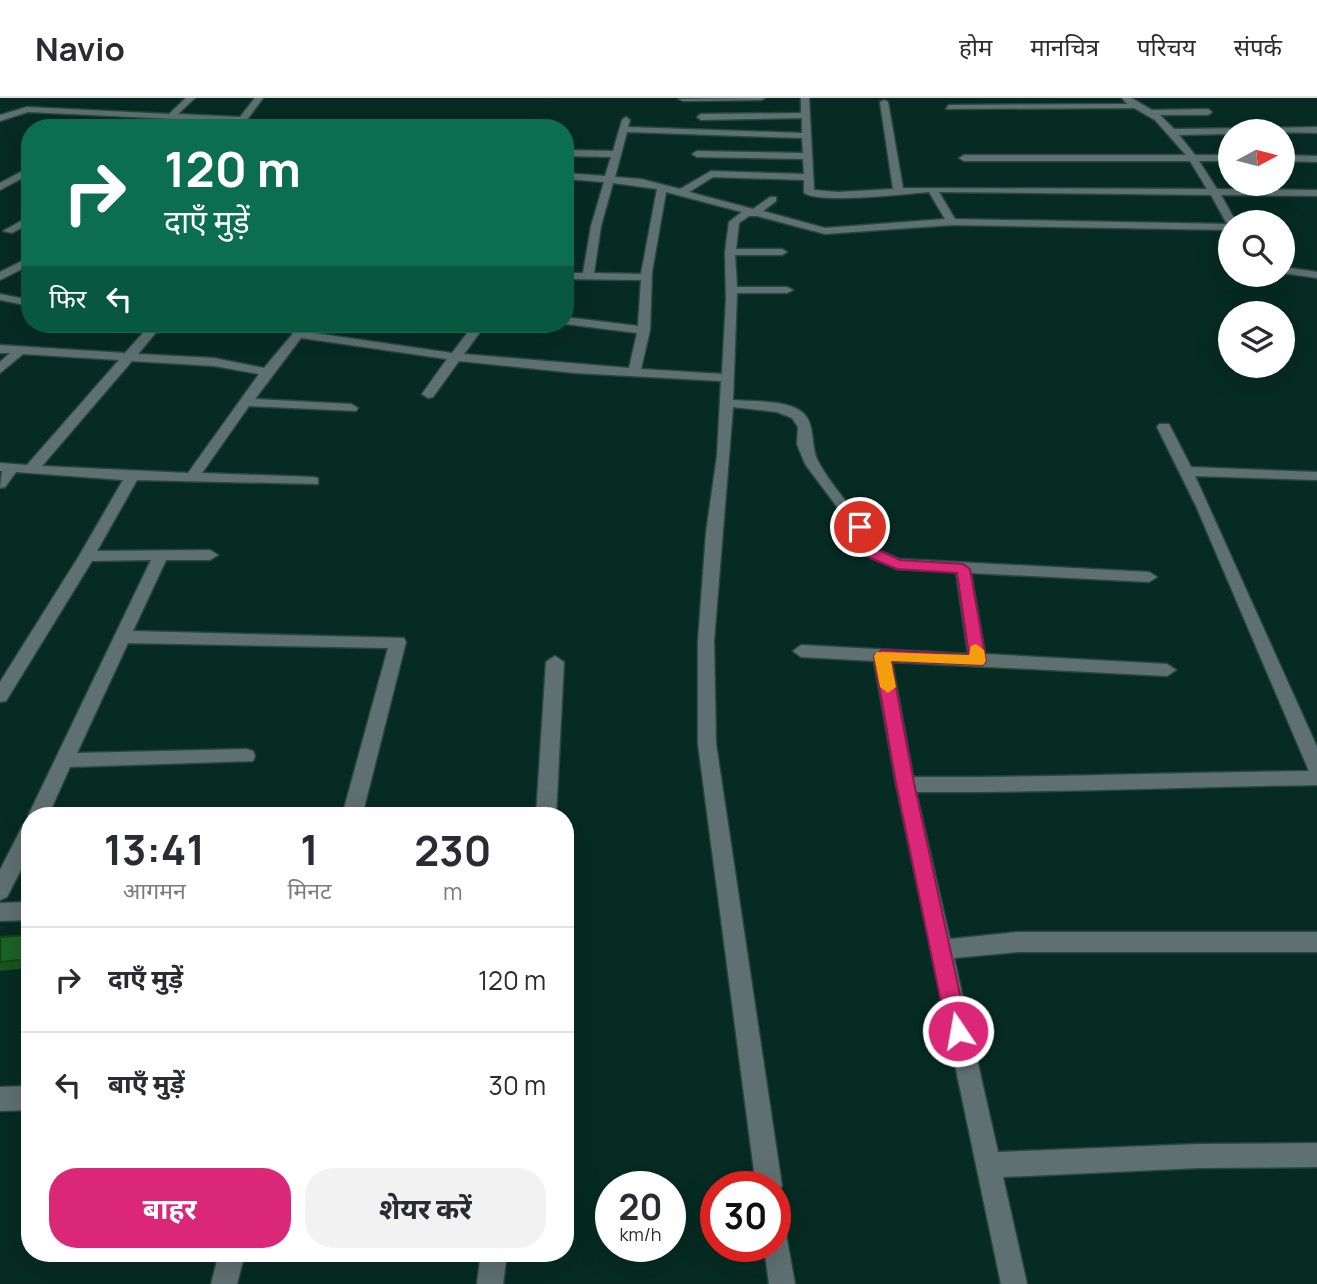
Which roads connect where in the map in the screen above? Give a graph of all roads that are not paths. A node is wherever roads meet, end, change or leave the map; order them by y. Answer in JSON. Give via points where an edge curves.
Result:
{"nodes":[{"id":1,"x":191,"y":98,"type":"edge"},
{"id":2,"x":259,"y":98,"type":"edge"},
{"id":3,"x":761,"y":98,"type":"edge"},
{"id":4,"x":805,"y":98,"type":"edge"},
{"id":5,"x":1126,"y":98,"type":"edge"},
{"id":6,"x":683,"y":99,"type":"edge"},
{"id":7,"x":884,"y":102,"type":"dead end"},
{"id":8,"x":78,"y":103,"type":"dead end"},
{"id":9,"x":117,"y":103,"type":"dead end"},
{"id":10,"x":1134,"y":106,"type":"junction"},
{"id":11,"x":949,"y":107,"type":"dead end"},
{"id":12,"x":1208,"y":112,"type":"dead end"},
{"id":13,"x":1150,"y":113,"type":"junction"},
{"id":14,"x":142,"y":114,"type":"junction"},
{"id":15,"x":807,"y":115,"type":"junction"},
{"id":16,"x":170,"y":116,"type":"junction"},
{"id":17,"x":701,"y":117,"type":"dead end"},
{"id":18,"x":0,"y":118,"type":"edge"},
{"id":19,"x":213,"y":118,"type":"joint"},
{"id":20,"x":135,"y":119,"type":"edge"},
{"id":21,"x":228,"y":119,"type":"edge"},
{"id":22,"x":243,"y":119,"type":"edge"},
{"id":23,"x":1317,"y":130,"type":"edge"},
{"id":24,"x":1172,"y":132,"type":"junction"},
{"id":25,"x":807,"y":136,"type":"junction"},
{"id":26,"x":574,"y":153,"type":"edge"},
{"id":27,"x":616,"y":154,"type":"junction"},
{"id":28,"x":697,"y":154,"type":"dead end"},
{"id":29,"x":807,"y":156,"type":"junction"},
{"id":30,"x":964,"y":158,"type":"dead end"},
{"id":31,"x":1218,"y":158,"type":"edge"},
{"id":32,"x":1295,"y":158,"type":"edge"},
{"id":33,"x":1192,"y":159,"type":"junction"},
{"id":34,"x":1317,"y":159,"type":"edge"},
{"id":35,"x":21,"y":175,"type":"edge"},
{"id":36,"x":574,"y":176,"type":"edge"},
{"id":37,"x":808,"y":177,"type":"junction"},
{"id":38,"x":608,"y":178,"type":"junction"},
{"id":39,"x":0,"y":179,"type":"edge"},
{"id":40,"x":12,"y":180,"type":"junction"},
{"id":41,"x":21,"y":181,"type":"edge"},
{"id":42,"x":0,"y":187,"type":"edge"},
{"id":43,"x":662,"y":188,"type":"junction"},
{"id":44,"x":898,"y":189,"type":"junction"},
{"id":45,"x":932,"y":189,"type":"junction"},
{"id":46,"x":1213,"y":191,"type":"junction"},
{"id":47,"x":681,"y":193,"type":"junction"},
{"id":48,"x":1317,"y":193,"type":"edge"},
{"id":49,"x":773,"y":199,"type":"dead end"},
{"id":50,"x":1223,"y":210,"type":"edge"},
{"id":51,"x":750,"y":213,"type":"junction"},
{"id":52,"x":952,"y":222,"type":"junction"},
{"id":53,"x":21,"y":224,"type":"edge"},
{"id":54,"x":1218,"y":225,"type":"edge"},
{"id":55,"x":8,"y":231,"type":"dead end"},
{"id":56,"x":730,"y":252,"type":"junction"},
{"id":57,"x":782,"y":253,"type":"dead end"},
{"id":58,"x":21,"y":265,"type":"edge"},
{"id":59,"x":1295,"y":272,"type":"edge"},
{"id":60,"x":1317,"y":275,"type":"edge"},
{"id":61,"x":574,"y":276,"type":"edge"},
{"id":62,"x":0,"y":277,"type":"edge"},
{"id":63,"x":588,"y":277,"type":"junction"},
{"id":64,"x":647,"y":277,"type":"junction"},
{"id":65,"x":732,"y":290,"type":"junction"},
{"id":66,"x":787,"y":290,"type":"dead end"},
{"id":67,"x":0,"y":297,"type":"edge"},
{"id":68,"x":21,"y":301,"type":"edge"},
{"id":69,"x":574,"y":321,"type":"edge"},
{"id":70,"x":644,"y":330,"type":"junction"},
{"id":71,"x":149,"y":333,"type":"edge"},
{"id":72,"x":474,"y":333,"type":"edge"},
{"id":73,"x":298,"y":334,"type":"joint"},
{"id":74,"x":0,"y":349,"type":"edge"},
{"id":75,"x":21,"y":349,"type":"junction"},
{"id":76,"x":129,"y":355,"type":"junction"},
{"id":77,"x":457,"y":357,"type":"junction"},
{"id":78,"x":0,"y":369,"type":"edge"},
{"id":79,"x":267,"y":372,"type":"junction"},
{"id":80,"x":634,"y":372,"type":"junction"},
{"id":81,"x":729,"y":378,"type":"junction"},
{"id":82,"x":428,"y":394,"type":"dead end"},
{"id":83,"x":247,"y":402,"type":"junction"},
{"id":84,"x":728,"y":403,"type":"junction"},
{"id":85,"x":351,"y":408,"type":"dead end"},
{"id":86,"x":1164,"y":427,"type":"dead end"},
{"id":87,"x":7,"y":467,"type":"edge"},
{"id":88,"x":32,"y":468,"type":"junction"},
{"id":89,"x":1186,"y":471,"type":"junction"},
{"id":90,"x":132,"y":476,"type":"junction"},
{"id":91,"x":1317,"y":476,"type":"edge"},
{"id":92,"x":192,"y":477,"type":"junction"},
{"id":93,"x":313,"y":481,"type":"dead end"},
{"id":94,"x":0,"y":484,"type":"edge"},
{"id":95,"x":161,"y":555,"type":"junction"},
{"id":96,"x":210,"y":555,"type":"dead end"},
{"id":97,"x":87,"y":556,"type":"junction"},
{"id":98,"x":963,"y":569,"type":"junction"},
{"id":99,"x":1149,"y":577,"type":"dead end"},
{"id":100,"x":122,"y":637,"type":"junction"},
{"id":101,"x":801,"y":651,"type":"dead end"},
{"id":102,"x":882,"y":656,"type":"junction"},
{"id":103,"x":978,"y":661,"type":"junction"},
{"id":104,"x":555,"y":662,"type":"dead end"},
{"id":105,"x":1167,"y":670,"type":"dead end"},
{"id":106,"x":0,"y":696,"type":"edge"},
{"id":107,"x":246,"y":756,"type":"dead end"},
{"id":108,"x":65,"y":760,"type":"junction"},
{"id":109,"x":1317,"y":768,"type":"edge"},
{"id":110,"x":1317,"y":778,"type":"edge"},
{"id":111,"x":905,"y":783,"type":"junction"},
{"id":112,"x":42,"y":807,"type":"edge"},
{"id":113,"x":354,"y":807,"type":"edge"},
{"id":114,"x":547,"y":807,"type":"edge"},
{"id":115,"x":21,"y":849,"type":"edge"},
{"id":116,"x":0,"y":891,"type":"edge"},
{"id":117,"x":21,"y":911,"type":"edge"},
{"id":118,"x":0,"y":912,"type":"edge"},
{"id":119,"x":1317,"y":942,"type":"edge"},
{"id":120,"x":941,"y":950,"type":"junction"},
{"id":121,"x":21,"y":1098,"type":"edge"},
{"id":122,"x":0,"y":1099,"type":"edge"},
{"id":123,"x":1317,"y":1155,"type":"edge"},
{"id":124,"x":990,"y":1165,"type":"junction"},
{"id":125,"x":767,"y":1171,"type":"edge"},
{"id":126,"x":230,"y":1262,"type":"edge"},
{"id":127,"x":493,"y":1262,"type":"edge"},
{"id":128,"x":779,"y":1262,"type":"edge"},
{"id":129,"x":224,"y":1284,"type":"edge"},
{"id":130,"x":491,"y":1284,"type":"edge"},
{"id":131,"x":782,"y":1284,"type":"edge"},
{"id":132,"x":1014,"y":1284,"type":"edge"}],
"edges":[{"from":1,"to":16,"type":"street"},
{"from":2,"to":22,"type":"street"},
{"from":3,"to":6,"type":"street"},
{"from":4,"to":15,"type":"street"},
{"from":5,"to":10,"type":"street"},
{"from":7,"to":44,"type":"street"},
{"from":8,"to":9,"type":"street"},
{"from":10,"to":11,"type":"street"},
{"from":10,"to":13,"type":"street"},
{"from":12,"to":13,"type":"street"},
{"from":13,"to":24,"type":"street"},
{"from":14,"to":16,"type":"street"},
{"from":14,"to":18,"type":"street","via":[[27,109]]},
{"from":14,"to":20,"type":"street"},
{"from":15,"to":17,"type":"street"},
{"from":15,"to":25,"type":"street"},
{"from":16,"to":19,"type":"street"},
{"from":19,"to":21,"type":"street"},
{"from":23,"to":24,"type":"street"},
{"from":24,"to":33,"type":"street"},
{"from":25,"to":27,"type":"street","via":[[625,125]]},
{"from":25,"to":29,"type":"street"},
{"from":26,"to":27,"type":"street"},
{"from":27,"to":38,"type":"street"},
{"from":28,"to":29,"type":"street"},
{"from":29,"to":37,"type":"street"},
{"from":30,"to":33,"type":"street"},
{"from":31,"to":33,"type":"street"},
{"from":32,"to":34,"type":"street"},
{"from":33,"to":46,"type":"street"},
{"from":35,"to":40,"type":"street"},
{"from":36,"to":38,"type":"street"},
{"from":37,"to":44,"type":"street","via":[[809,193],[816,194]]},
{"from":37,"to":47,"type":"street","via":[[711,174]]},
{"from":38,"to":43,"type":"street"},
{"from":38,"to":63,"type":"street"},
{"from":39,"to":40,"type":"street"},
{"from":40,"to":41,"type":"street"},
{"from":40,"to":42,"type":"street"},
{"from":43,"to":47,"type":"street"},
{"from":43,"to":64,"type":"street"},
{"from":44,"to":45,"type":"street"},
{"from":45,"to":46,"type":"street"},
{"from":45,"to":52,"type":"street"},
{"from":46,"to":48,"type":"street"},
{"from":46,"to":50,"type":"street"},
{"from":47,"to":51,"type":"street"},
{"from":49,"to":51,"type":"street"},
{"from":51,"to":52,"type":"street","via":[[825,231]]},
{"from":51,"to":56,"type":"street","via":[[734,222]]},
{"from":52,"to":54,"type":"street"},
{"from":53,"to":55,"type":"street"},
{"from":56,"to":57,"type":"street"},
{"from":56,"to":65,"type":"street"},
{"from":58,"to":62,"type":"street"},
{"from":59,"to":60,"type":"street"},
{"from":61,"to":63,"type":"street"},
{"from":63,"to":64,"type":"street"},
{"from":64,"to":70,"type":"street"},
{"from":65,"to":66,"type":"street"},
{"from":65,"to":81,"type":"street"},
{"from":67,"to":68,"type":"street"},
{"from":69,"to":70,"type":"street"},
{"from":70,"to":80,"type":"street"},
{"from":71,"to":76,"type":"street"},
{"from":72,"to":77,"type":"street"},
{"from":73,"to":77,"type":"street"},
{"from":73,"to":79,"type":"street"},
{"from":74,"to":75,"type":"street"},
{"from":75,"to":76,"type":"street"},
{"from":75,"to":78,"type":"street"},
{"from":76,"to":79,"type":"street"},
{"from":76,"to":88,"type":"street"},
{"from":77,"to":80,"type":"street"},
{"from":77,"to":82,"type":"street"},
{"from":79,"to":83,"type":"street"},
{"from":80,"to":81,"type":"street"},
{"from":81,"to":84,"type":"street"},
{"from":83,"to":85,"type":"street"},
{"from":83,"to":92,"type":"street"},
{"from":84,"to":98,"type":"street","via":[[779,408],[797,415],[805,426],[804,444],[812,464],[860,527],[873,553],[897,564]]},
{"from":84,"to":125,"type":"street","via":[[706,641],[707,744]]},
{"from":86,"to":89,"type":"street"},
{"from":87,"to":88,"type":"street"},
{"from":87,"to":94,"type":"street"},
{"from":88,"to":90,"type":"street"},
{"from":89,"to":91,"type":"street"},
{"from":89,"to":109,"type":"street"},
{"from":90,"to":92,"type":"street"},
{"from":90,"to":97,"type":"street"},
{"from":92,"to":93,"type":"street"},
{"from":95,"to":96,"type":"street"},
{"from":95,"to":97,"type":"street"},
{"from":95,"to":100,"type":"street"},
{"from":97,"to":106,"type":"street"},
{"from":98,"to":99,"type":"street"},
{"from":98,"to":103,"type":"street"},
{"from":100,"to":108,"type":"street"},
{"from":100,"to":113,"type":"street","via":[[398,642]]},
{"from":101,"to":102,"type":"street"},
{"from":102,"to":103,"type":"street"},
{"from":102,"to":111,"type":"street"},
{"from":103,"to":105,"type":"street"},
{"from":104,"to":114,"type":"street"},
{"from":107,"to":108,"type":"street"},
{"from":108,"to":112,"type":"street"},
{"from":110,"to":111,"type":"street"},
{"from":111,"to":120,"type":"street"},
{"from":115,"to":116,"type":"street"},
{"from":117,"to":118,"type":"street"},
{"from":119,"to":120,"type":"street","via":[[1018,942]]},
{"from":120,"to":124,"type":"street"},
{"from":121,"to":122,"type":"street"},
{"from":123,"to":124,"type":"street"},
{"from":124,"to":132,"type":"street"},
{"from":126,"to":129,"type":"street"},
{"from":127,"to":130,"type":"street"},
{"from":128,"to":131,"type":"street"}]}
